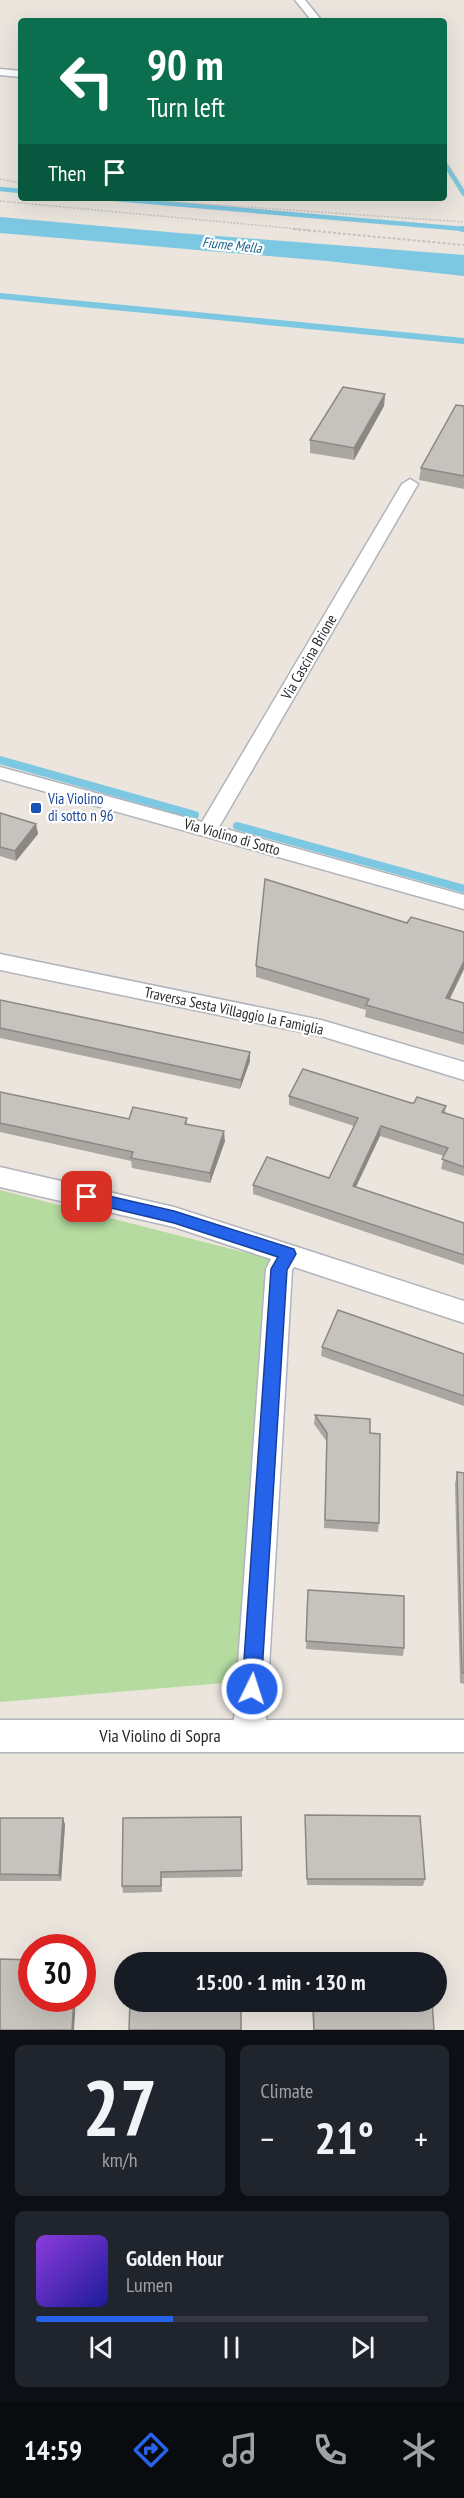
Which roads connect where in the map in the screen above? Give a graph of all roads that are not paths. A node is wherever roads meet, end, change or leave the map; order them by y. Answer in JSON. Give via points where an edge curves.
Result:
{"nodes":[{"id":1,"x":300,"y":0,"type":"edge"},
{"id":2,"x":315,"y":18,"type":"edge"},
{"id":3,"x":0,"y":72,"type":"edge"},
{"id":4,"x":18,"y":74,"type":"edge"},
{"id":5,"x":410,"y":484,"type":"dead end"},
{"id":6,"x":0,"y":773,"type":"edge"},
{"id":7,"x":208,"y":830,"type":"junction"},
{"id":8,"x":464,"y":902,"type":"edge"},
{"id":9,"x":0,"y":962,"type":"edge"},
{"id":10,"x":464,"y":1071,"type":"edge"},
{"id":11,"x":0,"y":1177,"type":"edge"},
{"id":12,"x":288,"y":1254,"type":"junction"},
{"id":13,"x":464,"y":1312,"type":"edge"},
{"id":14,"x":0,"y":1736,"type":"edge"},
{"id":15,"x":249,"y":1736,"type":"junction"},
{"id":16,"x":464,"y":1736,"type":"edge"}],
"edges":[{"from":1,"to":2,"type":"street"},
{"from":3,"to":4,"type":"street"},
{"from":5,"to":7,"type":"street","name":"Via Cascina Brione"},
{"from":6,"to":7,"type":"street","name":"Via Violino di Sotto"},
{"from":7,"to":8,"type":"street","name":"Via Violino di Sotto"},
{"from":9,"to":10,"type":"street","name":"Traversa Sesta Villaggio la Famiglia","via":[[321,1028]]},
{"from":11,"to":12,"type":"street","via":[[174,1217]]},
{"from":12,"to":13,"type":"street"},
{"from":12,"to":15,"type":"street","via":[[279,1269]]},
{"from":14,"to":15,"type":"street","name":"Via Violino di Sopra"},
{"from":15,"to":16,"type":"street","name":"Via Violino di Sopra"}]}
